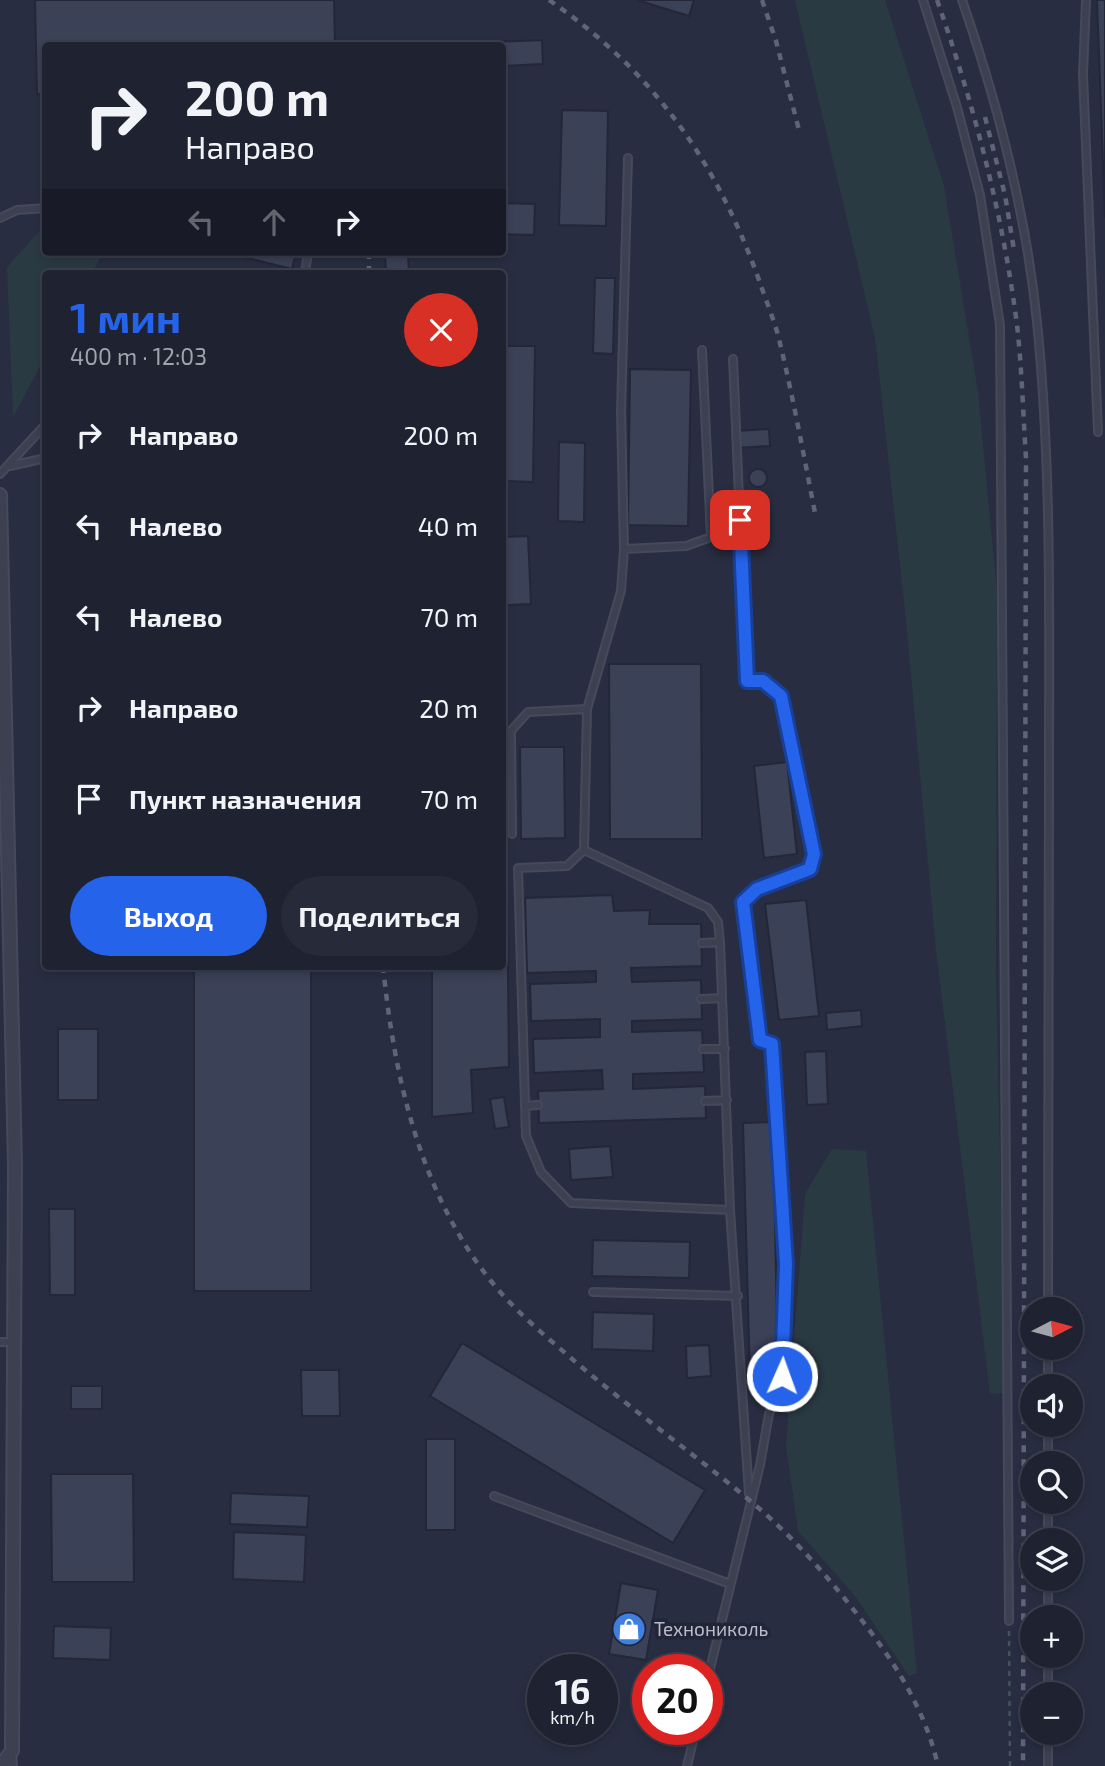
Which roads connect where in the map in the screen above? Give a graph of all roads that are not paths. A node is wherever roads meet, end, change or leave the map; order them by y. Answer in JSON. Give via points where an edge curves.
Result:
{"nodes":[{"id":1,"x":923,"y":0,"type":"edge"},
{"id":2,"x":962,"y":0,"type":"edge"},
{"id":3,"x":1086,"y":0,"type":"edge"},
{"id":4,"x":628,"y":158,"type":"dead end"},
{"id":5,"x":42,"y":208,"type":"edge"},
{"id":6,"x":0,"y":218,"type":"edge"},
{"id":7,"x":702,"y":350,"type":"dead end"},
{"id":8,"x":733,"y":359,"type":"dead end"},
{"id":9,"x":42,"y":428,"type":"edge"},
{"id":10,"x":1098,"y":432,"type":"dead end"},
{"id":11,"x":42,"y":459,"type":"edge"},
{"id":12,"x":8,"y":466,"type":"junction"},
{"id":13,"x":0,"y":474,"type":"edge"},
{"id":14,"x":0,"y":495,"type":"edge"},
{"id":15,"x":624,"y":549,"type":"junction"},
{"id":16,"x":587,"y":709,"type":"junction"},
{"id":17,"x":3,"y":799,"type":"edge"},
{"id":18,"x":512,"y":834,"type":"dead end"},
{"id":19,"x":584,"y":850,"type":"junction"},
{"id":20,"x":719,"y":942,"type":"junction"},
{"id":21,"x":702,"y":943,"type":"dead end"},
{"id":22,"x":722,"y":998,"type":"junction"},
{"id":23,"x":701,"y":999,"type":"dead end"},
{"id":24,"x":531,"y":1004,"type":"dead end"},
{"id":25,"x":521,"y":1005,"type":"junction"},
{"id":26,"x":6,"y":1016,"type":"edge"},
{"id":27,"x":703,"y":1049,"type":"dead end"},
{"id":28,"x":725,"y":1049,"type":"junction"},
{"id":29,"x":523,"y":1054,"type":"junction"},
{"id":30,"x":533,"y":1054,"type":"dead end"},
{"id":31,"x":727,"y":1100,"type":"junction"},
{"id":32,"x":705,"y":1101,"type":"dead end"},
{"id":33,"x":538,"y":1105,"type":"dead end"},
{"id":34,"x":525,"y":1107,"type":"junction"},
{"id":35,"x":730,"y":1210,"type":"junction"},
{"id":36,"x":593,"y":1292,"type":"dead end"},
{"id":37,"x":738,"y":1296,"type":"junction"},
{"id":38,"x":1048,"y":1297,"type":"edge"},
{"id":39,"x":0,"y":1342,"type":"edge"},
{"id":40,"x":16,"y":1342,"type":"junction"},
{"id":41,"x":494,"y":1496,"type":"dead end"},
{"id":42,"x":750,"y":1501,"type":"junction"},
{"id":43,"x":730,"y":1584,"type":"junction"},
{"id":44,"x":1009,"y":1621,"type":"road end"},
{"id":45,"x":713,"y":1654,"type":"edge"},
{"id":46,"x":6,"y":1688,"type":"edge"},
{"id":47,"x":692,"y":1745,"type":"edge"},
{"id":48,"x":1048,"y":1745,"type":"edge"},
{"id":49,"x":12,"y":1751,"type":"junction"},
{"id":50,"x":1,"y":1766,"type":"edge"},
{"id":51,"x":13,"y":1766,"type":"edge"},
{"id":52,"x":687,"y":1766,"type":"edge"},
{"id":53,"x":1048,"y":1766,"type":"edge"}],
"edges":[{"from":1,"to":44,"type":"lane","via":[[979,195],[1000,325]]},
{"from":2,"to":38,"type":"lane","via":[[985,67],[1016,189],[1037,320],[1049,610]]},
{"from":3,"to":10,"type":"lane","via":[[1083,74]]},
{"from":4,"to":15,"type":"lane","via":[[621,411]]},
{"from":5,"to":6,"type":"lane","via":[[17,210]]},
{"from":7,"to":15,"type":"lane","via":[[710,537],[686,546]]},
{"from":8,"to":42,"type":"lane","via":[[747,681],[763,681],[781,696],[814,854],[810,869],[757,889],[743,902],[760,1040],[772,1044],[786,1264],[782,1376]]},
{"from":9,"to":12,"type":"lane"},
{"from":11,"to":12,"type":"lane"},
{"from":12,"to":13,"type":"lane"},
{"from":14,"to":17,"type":"street"},
{"from":15,"to":16,"type":"lane","via":[[621,591]]},
{"from":16,"to":18,"type":"lane","via":[[528,712],[511,731]]},
{"from":16,"to":19,"type":"lane"},
{"from":17,"to":26,"type":"street"},
{"from":19,"to":20,"type":"lane","via":[[708,908],[718,922]]},
{"from":19,"to":25,"type":"lane","via":[[566,866],[518,868]]},
{"from":20,"to":21,"type":"lane"},
{"from":20,"to":22,"type":"lane"},
{"from":22,"to":23,"type":"lane"},
{"from":22,"to":28,"type":"lane"},
{"from":24,"to":25,"type":"lane"},
{"from":25,"to":29,"type":"lane"},
{"from":26,"to":40,"type":"street"},
{"from":27,"to":28,"type":"lane"},
{"from":28,"to":31,"type":"lane"},
{"from":29,"to":30,"type":"lane"},
{"from":29,"to":34,"type":"lane"},
{"from":31,"to":32,"type":"lane"},
{"from":31,"to":35,"type":"lane"},
{"from":33,"to":34,"type":"lane"},
{"from":34,"to":35,"type":"lane","via":[[526,1136],[541,1172],[571,1203]]},
{"from":35,"to":37,"type":"lane"},
{"from":36,"to":37,"type":"lane"},
{"from":37,"to":42,"type":"lane"},
{"from":39,"to":40,"type":"lane"},
{"from":40,"to":46,"type":"street"},
{"from":41,"to":43,"type":"lane"},
{"from":42,"to":43,"type":"lane"},
{"from":43,"to":45,"type":"lane"},
{"from":46,"to":49,"type":"street"},
{"from":47,"to":52,"type":"lane"},
{"from":48,"to":53,"type":"lane"},
{"from":49,"to":50,"type":"street"},
{"from":49,"to":51,"type":"lane"}]}
